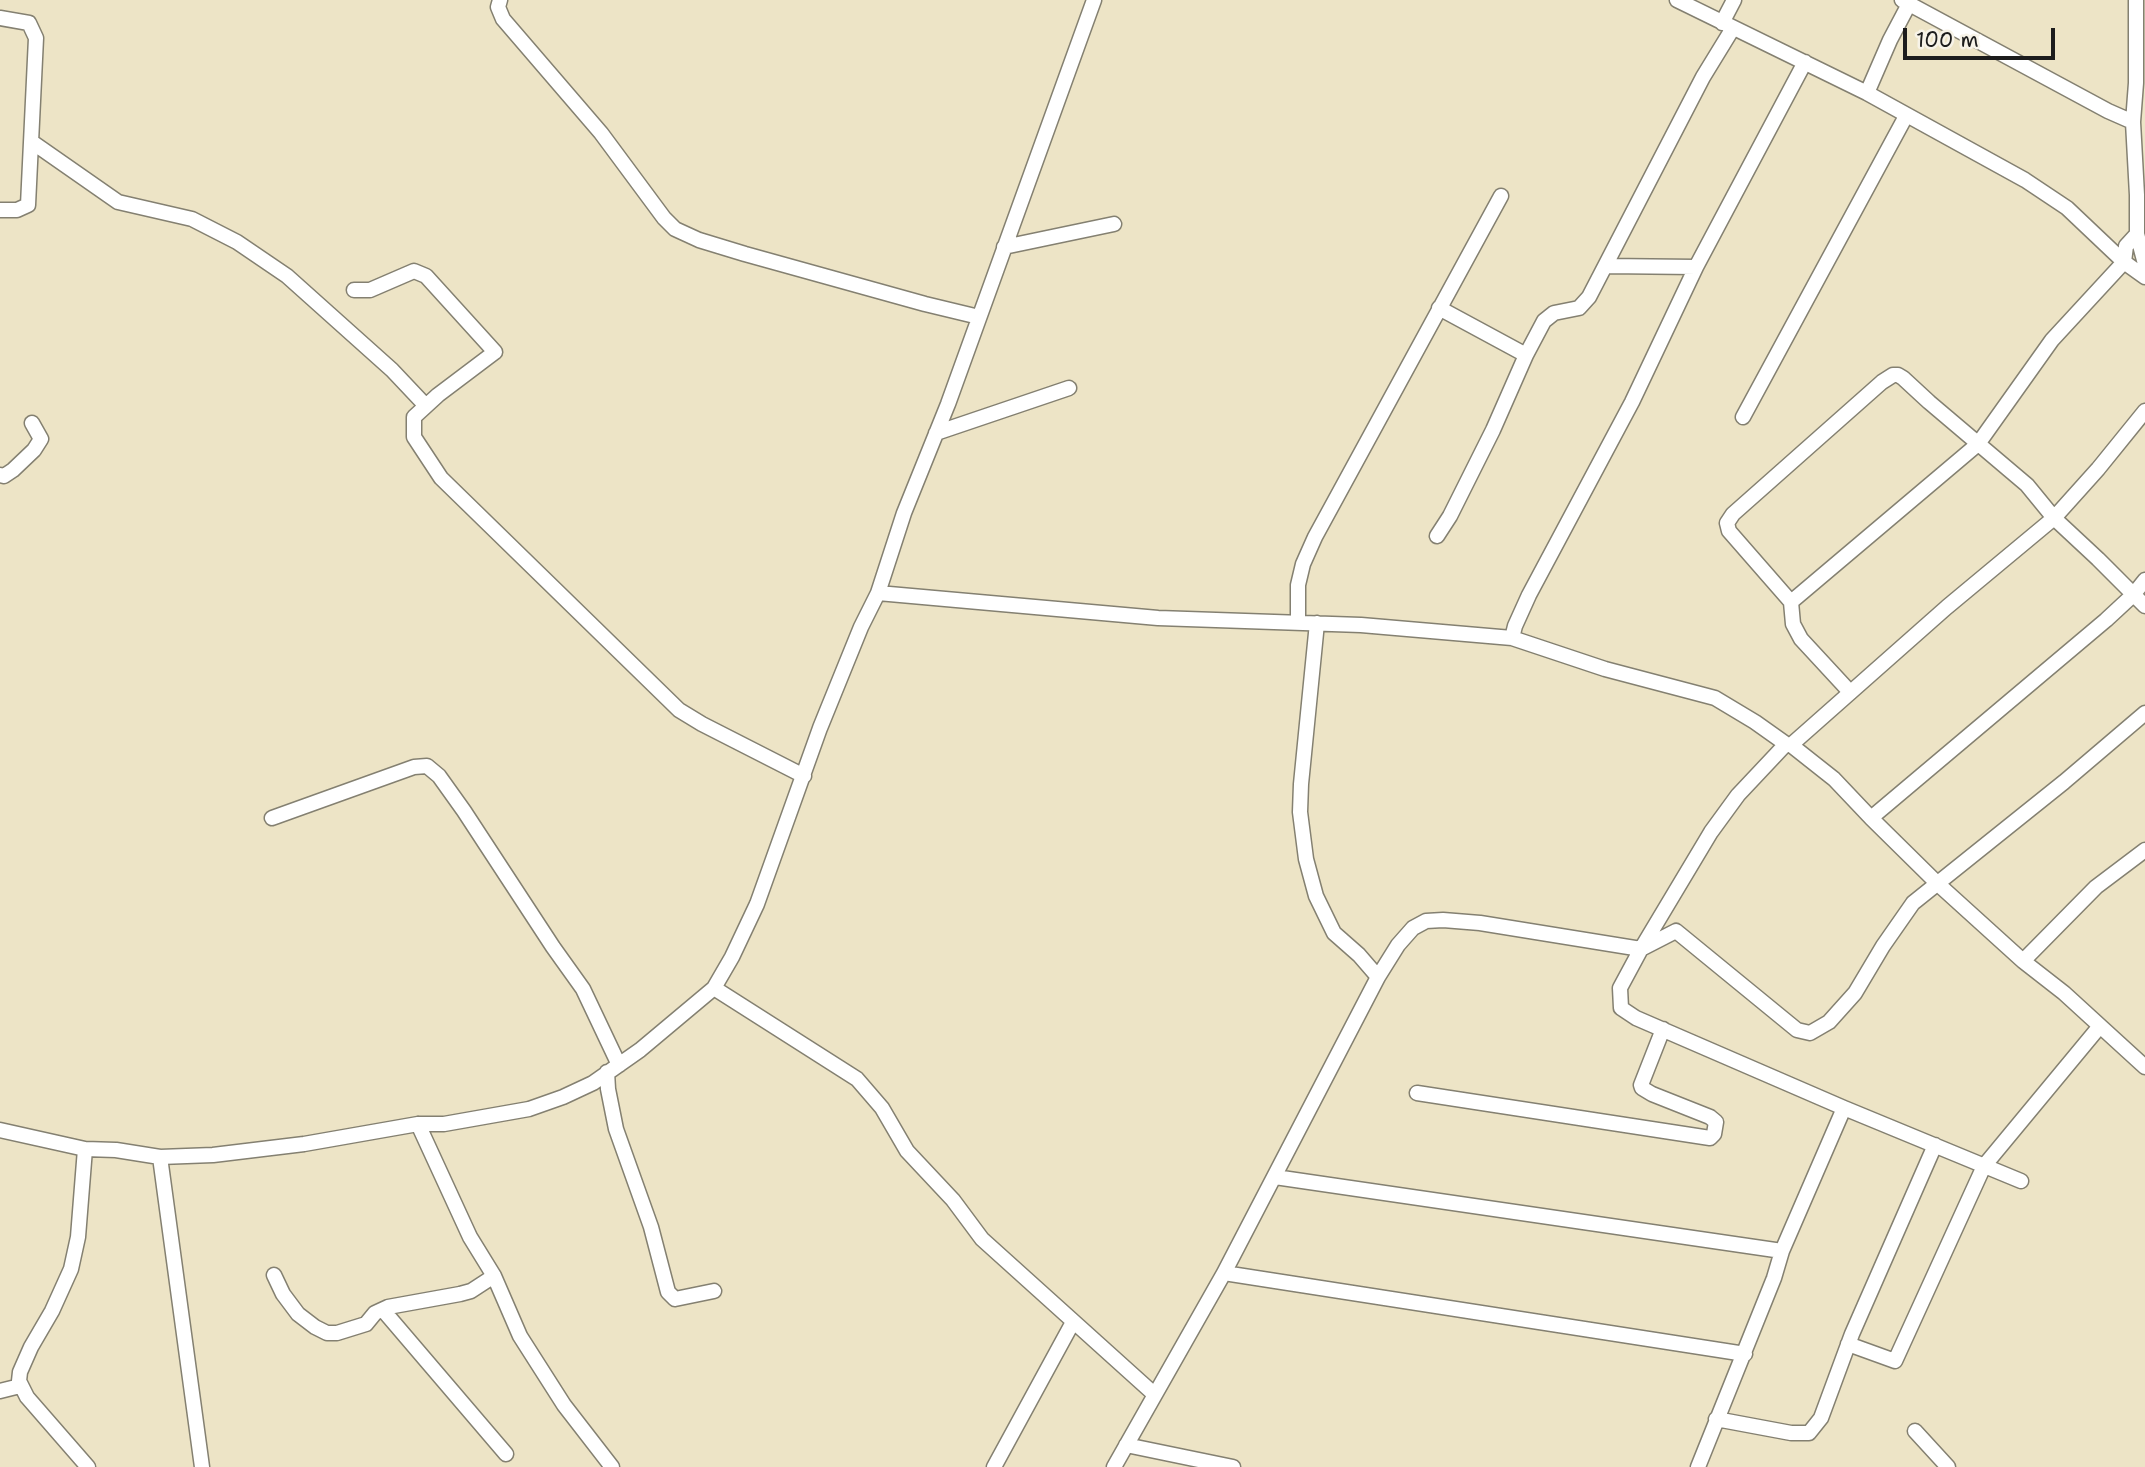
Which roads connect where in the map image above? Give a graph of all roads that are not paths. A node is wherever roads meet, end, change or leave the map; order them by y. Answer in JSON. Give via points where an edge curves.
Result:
{"nodes":[{"id":1,"x":500,"y":0,"type":"edge"},
{"id":2,"x":1094,"y":0,"type":"edge"},
{"id":3,"x":1677,"y":0,"type":"edge"},
{"id":4,"x":1734,"y":0,"type":"edge"},
{"id":5,"x":2136,"y":0,"type":"edge"},
{"id":6,"x":1905,"y":2,"type":"edge"},
{"id":7,"x":0,"y":18,"type":"edge"},
{"id":8,"x":1728,"y":25,"type":"junction"},
{"id":9,"x":1805,"y":62,"type":"junction"},
{"id":10,"x":1867,"y":93,"type":"junction"},
{"id":11,"x":1906,"y":116,"type":"junction"},
{"id":12,"x":2133,"y":122,"type":"junction"},
{"id":13,"x":32,"y":142,"type":"junction"},
{"id":14,"x":1501,"y":196,"type":"dead end"},
{"id":15,"x":0,"y":210,"type":"edge"},
{"id":16,"x":1114,"y":224,"type":"dead end"},
{"id":17,"x":2137,"y":234,"type":"junction"},
{"id":18,"x":1004,"y":247,"type":"junction"},
{"id":19,"x":2124,"y":262,"type":"junction"},
{"id":20,"x":2145,"y":264,"type":"edge"},
{"id":21,"x":1606,"y":266,"type":"junction"},
{"id":22,"x":1696,"y":267,"type":"junction"},
{"id":23,"x":2145,"y":277,"type":"edge"},
{"id":24,"x":354,"y":290,"type":"dead end"},
{"id":25,"x":1439,"y":308,"type":"junction"},
{"id":26,"x":979,"y":317,"type":"junction"},
{"id":27,"x":1526,"y":355,"type":"junction"},
{"id":28,"x":1069,"y":388,"type":"dead end"},
{"id":29,"x":426,"y":406,"type":"junction"},
{"id":30,"x":2145,"y":411,"type":"edge"},
{"id":31,"x":1744,"y":417,"type":"dead end"},
{"id":32,"x":33,"y":423,"type":"dead end"},
{"id":33,"x":936,"y":433,"type":"junction"},
{"id":34,"x":1978,"y":444,"type":"junction"},
{"id":35,"x":0,"y":475,"type":"edge"},
{"id":36,"x":2054,"y":518,"type":"junction"},
{"id":37,"x":1437,"y":536,"type":"dead end"},
{"id":38,"x":2145,"y":580,"type":"edge"},
{"id":39,"x":878,"y":593,"type":"junction"},
{"id":40,"x":2133,"y":595,"type":"junction"},
{"id":41,"x":1791,"y":601,"type":"junction"},
{"id":42,"x":2145,"y":606,"type":"edge"},
{"id":43,"x":1297,"y":622,"type":"junction"},
{"id":44,"x":1317,"y":623,"type":"junction"},
{"id":45,"x":1513,"y":638,"type":"junction"},
{"id":46,"x":1850,"y":692,"type":"junction"},
{"id":47,"x":2145,"y":713,"type":"edge"},
{"id":48,"x":1788,"y":745,"type":"junction"},
{"id":49,"x":804,"y":776,"type":"junction"},
{"id":50,"x":272,"y":818,"type":"dead end"},
{"id":51,"x":1871,"y":818,"type":"junction"},
{"id":52,"x":2145,"y":850,"type":"edge"},
{"id":53,"x":1938,"y":884,"type":"junction"},
{"id":54,"x":1641,"y":948,"type":"junction"},
{"id":55,"x":2023,"y":961,"type":"junction"},
{"id":56,"x":1378,"y":977,"type":"junction"},
{"id":57,"x":714,"y":988,"type":"junction"},
{"id":58,"x":2100,"y":1026,"type":"junction"},
{"id":59,"x":1663,"y":1029,"type":"junction"},
{"id":60,"x":2145,"y":1068,"type":"edge"},
{"id":61,"x":613,"y":1069,"type":"junction"},
{"id":62,"x":1417,"y":1093,"type":"dead end"},
{"id":63,"x":1844,"y":1108,"type":"junction"},
{"id":64,"x":418,"y":1124,"type":"junction"},
{"id":65,"x":0,"y":1130,"type":"edge"},
{"id":66,"x":1935,"y":1145,"type":"junction"},
{"id":67,"x":85,"y":1149,"type":"junction"},
{"id":68,"x":160,"y":1157,"type":"junction"},
{"id":69,"x":1984,"y":1166,"type":"junction"},
{"id":70,"x":1275,"y":1177,"type":"junction"},
{"id":71,"x":2021,"y":1181,"type":"dead end"},
{"id":72,"x":1782,"y":1251,"type":"junction"},
{"id":73,"x":1224,"y":1273,"type":"junction"},
{"id":74,"x":274,"y":1275,"type":"dead end"},
{"id":75,"x":494,"y":1276,"type":"junction"},
{"id":76,"x":714,"y":1291,"type":"dead end"},
{"id":77,"x":383,"y":1310,"type":"junction"},
{"id":78,"x":1073,"y":1322,"type":"junction"},
{"id":79,"x":1848,"y":1344,"type":"junction"},
{"id":80,"x":1745,"y":1354,"type":"junction"},
{"id":81,"x":20,"y":1386,"type":"junction"},
{"id":82,"x":0,"y":1391,"type":"edge"},
{"id":83,"x":1154,"y":1394,"type":"junction"},
{"id":84,"x":1716,"y":1419,"type":"junction"},
{"id":85,"x":1915,"y":1431,"type":"dead end"},
{"id":86,"x":1126,"y":1445,"type":"junction"},
{"id":87,"x":506,"y":1454,"type":"dead end"},
{"id":88,"x":89,"y":1467,"type":"edge"},
{"id":89,"x":202,"y":1467,"type":"edge"},
{"id":90,"x":612,"y":1467,"type":"edge"},
{"id":91,"x":994,"y":1467,"type":"edge"},
{"id":92,"x":1114,"y":1467,"type":"edge"},
{"id":93,"x":1233,"y":1467,"type":"edge"},
{"id":94,"x":1698,"y":1467,"type":"edge"},
{"id":95,"x":1948,"y":1467,"type":"edge"}],
"edges":[{"from":1,"to":26,"type":"street","via":[[503,19],[601,133],[675,229],[745,254]]},
{"from":2,"to":18,"type":"street"},
{"from":3,"to":8,"type":"street"},
{"from":4,"to":8,"type":"street"},
{"from":5,"to":12,"type":"street"},
{"from":6,"to":10,"type":"street"},
{"from":6,"to":12,"type":"street"},
{"from":7,"to":13,"type":"street","via":[[29,23],[36,38]]},
{"from":8,"to":9,"type":"street"},
{"from":8,"to":21,"type":"street"},
{"from":9,"to":10,"type":"street"},
{"from":9,"to":22,"type":"street"},
{"from":10,"to":11,"type":"street"},
{"from":11,"to":19,"type":"street","via":[[2067,208]]},
{"from":11,"to":31,"type":"street"},
{"from":12,"to":17,"type":"street"},
{"from":13,"to":15,"type":"street","via":[[28,205]]},
{"from":13,"to":29,"type":"street","via":[[118,202],[192,219],[237,242],[287,276]]},
{"from":14,"to":25,"type":"street"},
{"from":16,"to":18,"type":"street"},
{"from":17,"to":19,"type":"street","via":[[2126,246]]},
{"from":17,"to":20,"type":"street"},
{"from":18,"to":26,"type":"street"},
{"from":19,"to":23,"type":"street"},
{"from":19,"to":34,"type":"street","via":[[2052,340]]},
{"from":21,"to":22,"type":"street"},
{"from":21,"to":27,"type":"street","via":[[1585,303],[1544,321]]},
{"from":22,"to":45,"type":"street","via":[[1632,402],[1529,595]]},
{"from":24,"to":29,"type":"street","via":[[370,290],[414,271],[426,276],[495,352]]},
{"from":25,"to":27,"type":"street"},
{"from":25,"to":43,"type":"street","via":[[1315,537],[1298,585]]},
{"from":26,"to":33,"type":"street"},
{"from":27,"to":37,"type":"street"},
{"from":28,"to":33,"type":"street"},
{"from":29,"to":49,"type":"street","via":[[414,418],[414,437],[441,478],[647,680],[691,718]]},
{"from":30,"to":36,"type":"street"},
{"from":32,"to":35,"type":"street","via":[[41,439],[13,470]]},
{"from":33,"to":39,"type":"street"},
{"from":34,"to":36,"type":"street","via":[[2027,485]]},
{"from":34,"to":41,"type":"street"},
{"from":34,"to":41,"type":"street","via":[[1898,374],[1882,382],[1727,523],[1729,531]]},
{"from":36,"to":40,"type":"street"},
{"from":36,"to":46,"type":"street"},
{"from":38,"to":40,"type":"street"},
{"from":39,"to":43,"type":"street","via":[[1158,618]]},
{"from":39,"to":49,"type":"street"},
{"from":40,"to":42,"type":"street"},
{"from":40,"to":51,"type":"street"},
{"from":41,"to":46,"type":"street","via":[[1793,624],[1801,639]]},
{"from":43,"to":44,"type":"street"},
{"from":44,"to":45,"type":"street"},
{"from":44,"to":56,"type":"street","via":[[1301,784],[1307,859],[1316,895],[1334,933]]},
{"from":45,"to":48,"type":"street","via":[[1715,698]]},
{"from":46,"to":48,"type":"street"},
{"from":47,"to":53,"type":"street"},
{"from":48,"to":51,"type":"street","via":[[1834,779]]},
{"from":48,"to":54,"type":"street","via":[[1738,795],[1711,832]]},
{"from":49,"to":57,"type":"street","via":[[757,905]]},
{"from":50,"to":61,"type":"street","via":[[428,766],[464,811],[583,989]]},
{"from":51,"to":53,"type":"street"},
{"from":52,"to":55,"type":"street","via":[[2096,887]]},
{"from":53,"to":54,"type":"street","via":[[1913,903],[1838,1013],[1810,1033],[1797,1030],[1676,932]]},
{"from":53,"to":55,"type":"street"},
{"from":54,"to":56,"type":"street","via":[[1480,923],[1426,921],[1398,945]]},
{"from":54,"to":59,"type":"street","via":[[1620,988],[1621,1008]]},
{"from":55,"to":58,"type":"street"},
{"from":56,"to":70,"type":"street"},
{"from":57,"to":61,"type":"street"},
{"from":57,"to":78,"type":"street","via":[[857,1079],[882,1108],[906,1151],[982,1238]]},
{"from":58,"to":60,"type":"street"},
{"from":58,"to":69,"type":"street"},
{"from":59,"to":62,"type":"street","via":[[1642,1088],[1710,1117],[1716,1122],[1710,1138]]},
{"from":59,"to":63,"type":"street"},
{"from":61,"to":64,"type":"street","via":[[564,1097],[529,1109]]},
{"from":61,"to":76,"type":"street","via":[[608,1089],[616,1129],[651,1227],[668,1292],[680,1299]]},
{"from":63,"to":66,"type":"street"},
{"from":63,"to":72,"type":"street"},
{"from":64,"to":68,"type":"street","via":[[304,1144]]},
{"from":64,"to":75,"type":"street","via":[[470,1237]]},
{"from":65,"to":67,"type":"street"},
{"from":66,"to":69,"type":"street"},
{"from":66,"to":79,"type":"street"},
{"from":67,"to":68,"type":"street"},
{"from":67,"to":81,"type":"street","via":[[71,1269],[20,1372]]},
{"from":68,"to":89,"type":"street"},
{"from":69,"to":71,"type":"street"},
{"from":69,"to":79,"type":"street","via":[[1895,1361]]},
{"from":70,"to":72,"type":"street"},
{"from":70,"to":73,"type":"street"},
{"from":72,"to":80,"type":"street"},
{"from":73,"to":80,"type":"street"},
{"from":73,"to":83,"type":"street"},
{"from":74,"to":77,"type":"street","via":[[299,1314],[327,1333],[366,1324]]},
{"from":75,"to":77,"type":"street","via":[[471,1291]]},
{"from":75,"to":90,"type":"street","via":[[520,1336],[546,1379]]},
{"from":77,"to":87,"type":"street"},
{"from":78,"to":83,"type":"street"},
{"from":78,"to":91,"type":"street"},
{"from":79,"to":84,"type":"street","via":[[1821,1418],[1808,1433]]},
{"from":80,"to":84,"type":"street"},
{"from":81,"to":82,"type":"street"},
{"from":81,"to":88,"type":"street"},
{"from":83,"to":86,"type":"street"},
{"from":84,"to":94,"type":"street"},
{"from":85,"to":95,"type":"street"},
{"from":86,"to":92,"type":"street"},
{"from":86,"to":93,"type":"street"}]}
